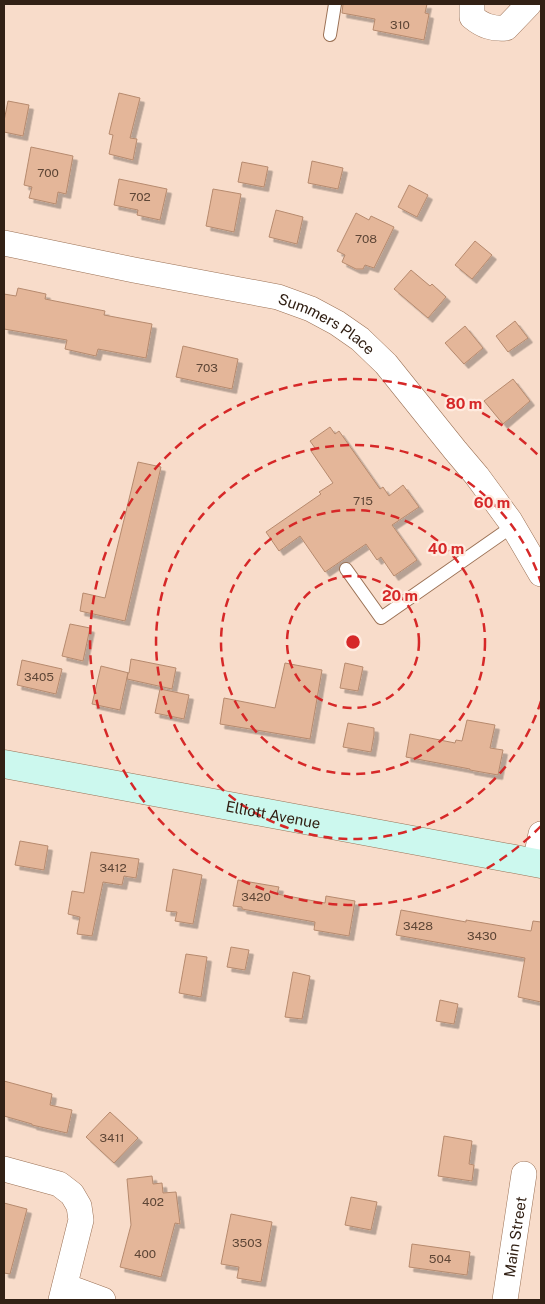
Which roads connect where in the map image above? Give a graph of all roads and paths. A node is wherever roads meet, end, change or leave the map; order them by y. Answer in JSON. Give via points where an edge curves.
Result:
{"nodes":[{"id":1,"x":335,"y":4,"type":"edge"},
{"id":2,"x":472,"y":4,"type":"edge"},
{"id":3,"x":529,"y":4,"type":"edge"},
{"id":4,"x":330,"y":35,"type":"dead end"},
{"id":5,"x":4,"y":243,"type":"edge"},
{"id":6,"x":513,"y":526,"type":"junction"},
{"id":7,"x":346,"y":569,"type":"dead end"},
{"id":8,"x":541,"y":574,"type":"edge"},
{"id":9,"x":4,"y":764,"type":"edge"},
{"id":10,"x":541,"y":834,"type":"edge"},
{"id":11,"x":538,"y":863,"type":"edge"},
{"id":12,"x":4,"y":1169,"type":"edge"},
{"id":13,"x":524,"y":1174,"type":"dead end"},
{"id":14,"x":63,"y":1293,"type":"edge"},
{"id":15,"x":103,"y":1300,"type":"edge"},
{"id":16,"x":505,"y":1300,"type":"edge"}],
"edges":[{"from":1,"to":4,"type":"lane"},
{"from":2,"to":3,"type":"street","via":[[472,17],[494,29],[506,28]]},
{"from":5,"to":6,"type":"street","name":"Summers Place","via":[[278,297],[337,323],[386,364],[477,476]]},
{"from":6,"to":7,"type":"lane","via":[[381,618]]},
{"from":6,"to":8,"type":"street","name":"Summers Place"},
{"from":9,"to":11,"type":"street","name":"Elliott Avenue"},
{"from":10,"to":11,"type":"street"},
{"from":12,"to":14,"type":"street","via":[[59,1184],[72,1194],[79,1206],[80,1222]]},
{"from":13,"to":16,"type":"street","name":"Main Street"},
{"from":14,"to":15,"type":"street"}]}
